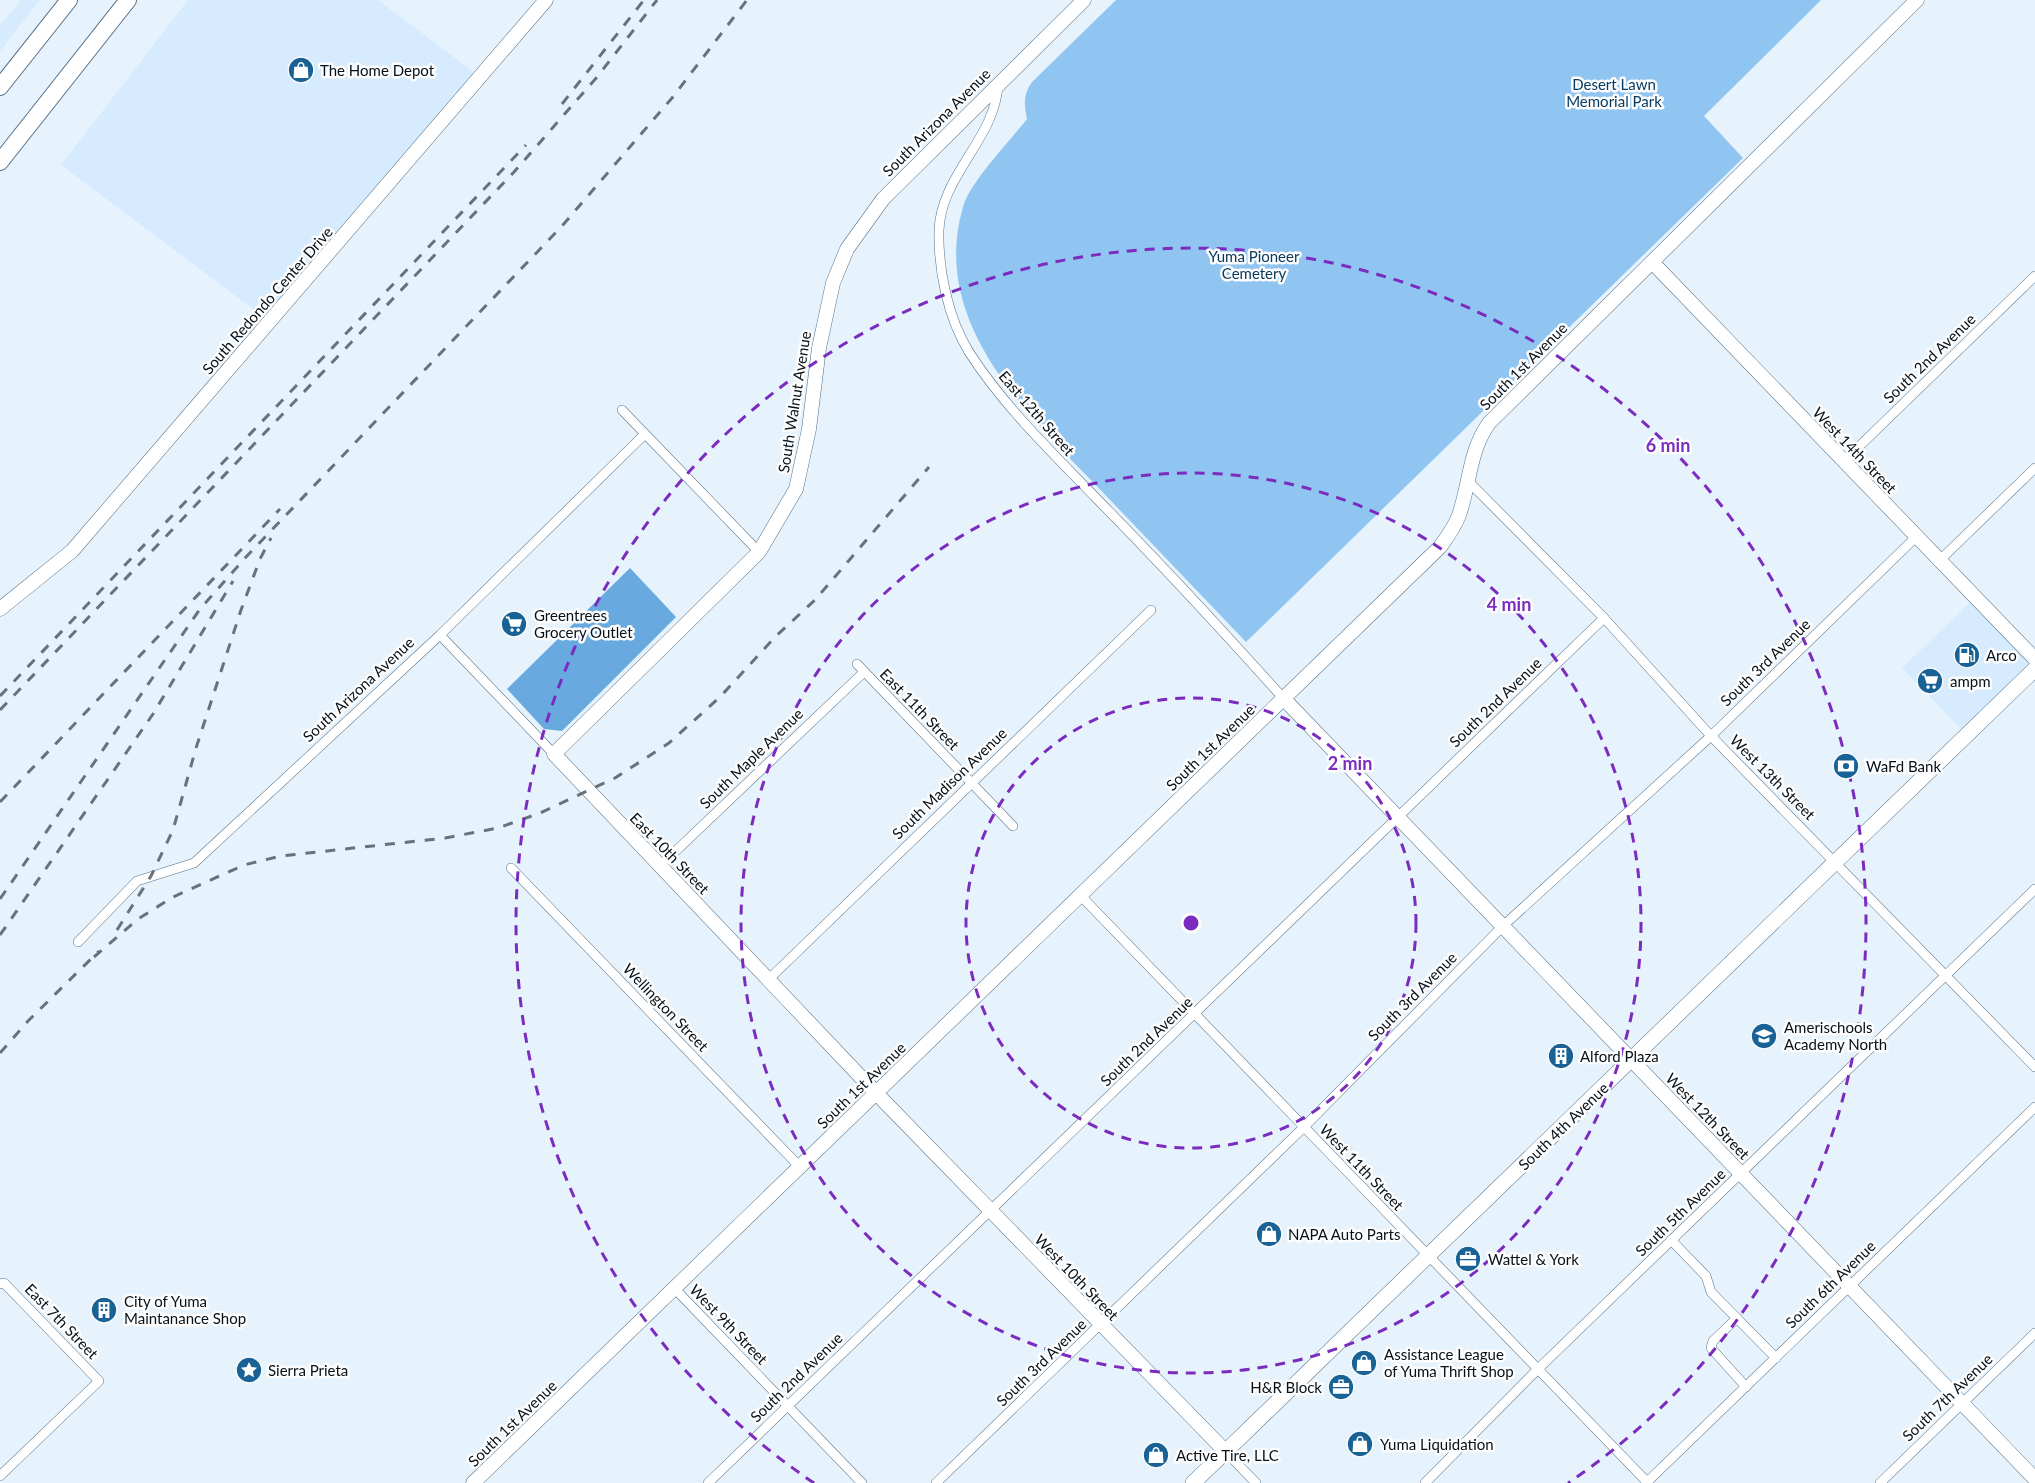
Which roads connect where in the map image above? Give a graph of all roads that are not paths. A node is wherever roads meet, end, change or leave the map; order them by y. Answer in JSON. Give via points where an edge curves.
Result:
{"nodes":[{"id":1,"x":69,"y":0,"type":"edge"},
{"id":2,"x":128,"y":0,"type":"edge"},
{"id":3,"x":546,"y":0,"type":"edge"},
{"id":4,"x":1084,"y":0,"type":"edge"},
{"id":5,"x":1917,"y":0,"type":"edge"},
{"id":6,"x":78,"y":63,"type":"junction"},
{"id":7,"x":998,"y":84,"type":"junction"},
{"id":8,"x":0,"y":87,"type":"edge"},
{"id":9,"x":0,"y":162,"type":"edge"},
{"id":10,"x":0,"y":176,"type":"edge"},
{"id":11,"x":1652,"y":262,"type":"junction"},
{"id":12,"x":2035,"y":276,"type":"edge"},
{"id":13,"x":833,"y":283,"type":"joint"},
{"id":14,"x":622,"y":410,"type":"dead end"},
{"id":15,"x":645,"y":434,"type":"junction"},
{"id":16,"x":1843,"y":462,"type":"junction"},
{"id":17,"x":2035,"y":468,"type":"edge"},
{"id":18,"x":1468,"y":481,"type":"junction"},
{"id":19,"x":1916,"y":537,"type":"junction"},
{"id":20,"x":759,"y":552,"type":"junction"},
{"id":21,"x":1938,"y":562,"type":"junction"},
{"id":22,"x":0,"y":609,"type":"edge"},
{"id":23,"x":1150,"y":610,"type":"dead end"},
{"id":24,"x":1604,"y":618,"type":"junction"},
{"id":25,"x":440,"y":635,"type":"junction"},
{"id":26,"x":2035,"y":659,"type":"edge"},
{"id":27,"x":857,"y":664,"type":"dead end"},
{"id":28,"x":2035,"y":669,"type":"edge"},
{"id":29,"x":864,"y":672,"type":"junction"},
{"id":30,"x":1283,"y":698,"type":"junction"},
{"id":31,"x":1711,"y":736,"type":"junction"},
{"id":32,"x":554,"y":754,"type":"junction"},
{"id":33,"x":970,"y":783,"type":"junction"},
{"id":34,"x":1398,"y":817,"type":"junction"},
{"id":35,"x":1012,"y":826,"type":"dead end"},
{"id":36,"x":1835,"y":862,"type":"junction"},
{"id":37,"x":659,"y":867,"type":"junction"},
{"id":38,"x":511,"y":868,"type":"dead end"},
{"id":39,"x":2035,"y":890,"type":"edge"},
{"id":40,"x":1081,"y":896,"type":"junction"},
{"id":41,"x":1503,"y":926,"type":"junction"},
{"id":42,"x":78,"y":942,"type":"dead end"},
{"id":43,"x":1946,"y":976,"type":"junction"},
{"id":44,"x":769,"y":979,"type":"junction"},
{"id":45,"x":1195,"y":1015,"type":"junction"},
{"id":46,"x":1631,"y":1060,"type":"junction"},
{"id":47,"x":2035,"y":1067,"type":"edge"},
{"id":48,"x":876,"y":1093,"type":"junction"},
{"id":49,"x":2035,"y":1107,"type":"edge"},
{"id":50,"x":1303,"y":1128,"type":"junction"},
{"id":51,"x":799,"y":1166,"type":"junction"},
{"id":52,"x":1741,"y":1174,"type":"junction"},
{"id":53,"x":991,"y":1212,"type":"junction"},
{"id":54,"x":1671,"y":1240,"type":"junction"},
{"id":55,"x":1428,"y":1256,"type":"junction"},
{"id":56,"x":2,"y":1283,"type":"edge"},
{"id":57,"x":1849,"y":1286,"type":"junction"},
{"id":58,"x":675,"y":1289,"type":"junction"},
{"id":59,"x":1737,"y":1318,"type":"junction"},
{"id":60,"x":1101,"y":1326,"type":"junction"},
{"id":61,"x":2035,"y":1333,"type":"edge"},
{"id":62,"x":1776,"y":1358,"type":"junction"},
{"id":63,"x":1538,"y":1369,"type":"junction"},
{"id":64,"x":1746,"y":1387,"type":"junction"},
{"id":65,"x":1962,"y":1404,"type":"junction"},
{"id":66,"x":788,"y":1406,"type":"junction"},
{"id":67,"x":1226,"y":1452,"type":"junction"},
{"id":68,"x":0,"y":1476,"type":"edge"},
{"id":69,"x":2035,"y":1479,"type":"edge"},
{"id":70,"x":473,"y":1483,"type":"edge"},
{"id":71,"x":708,"y":1483,"type":"edge"},
{"id":72,"x":862,"y":1483,"type":"edge"},
{"id":73,"x":936,"y":1483,"type":"edge"},
{"id":74,"x":1193,"y":1483,"type":"edge"},
{"id":75,"x":1256,"y":1483,"type":"edge"},
{"id":76,"x":1425,"y":1483,"type":"edge"},
{"id":77,"x":1647,"y":1483,"type":"edge"},
{"id":78,"x":1880,"y":1483,"type":"edge"}],
"edges":[{"from":1,"to":8,"type":"highway"},
{"from":2,"to":6,"type":"highway"},
{"from":3,"to":22,"type":"street","name":"South Redondo Center Drive","via":[[72,551]]},
{"from":4,"to":7,"type":"street","name":"South Arizona Avenue"},
{"from":5,"to":11,"type":"street","name":"South 1st Avenue"},
{"from":6,"to":9,"type":"highway"},
{"from":6,"to":10,"type":"highway"},
{"from":7,"to":13,"type":"street","name":"South Arizona Avenue","via":[[883,199],[847,249]]},
{"from":7,"to":30,"type":"street","name":"East 12th Street","via":[[993,112],[954,178],[943,204],[939,228],[948,303],[968,351],[1039,443],[1113,515]]},
{"from":11,"to":16,"type":"street","name":"West 14th Street"},
{"from":11,"to":18,"type":"street","name":"South 1st Avenue","via":[[1489,423],[1473,453]]},
{"from":12,"to":16,"type":"street","name":"South 2nd Avenue"},
{"from":13,"to":20,"type":"street","name":"South Walnut Avenue","via":[[796,489]]},
{"from":14,"to":15,"type":"street"},
{"from":15,"to":20,"type":"street"},
{"from":15,"to":25,"type":"street","name":"South Arizona Avenue"},
{"from":16,"to":19,"type":"street","name":"West 14th Street"},
{"from":17,"to":21,"type":"street"},
{"from":18,"to":24,"type":"street","name":"West 13th Street"},
{"from":18,"to":30,"type":"street","name":"South 1st Avenue","via":[[1459,516],[1440,547]]},
{"from":19,"to":21,"type":"street","name":"West 14th Street"},
{"from":19,"to":31,"type":"street","name":"South 3rd Avenue"},
{"from":20,"to":32,"type":"street","name":"South Walnut Avenue"},
{"from":21,"to":26,"type":"street","name":"West 14th Street"},
{"from":23,"to":33,"type":"street","name":"South Madison Avenue"},
{"from":24,"to":31,"type":"street","name":"West 13th Street"},
{"from":24,"to":34,"type":"street","name":"South 2nd Avenue"},
{"from":25,"to":32,"type":"street","name":"East 10th Street"},
{"from":25,"to":42,"type":"street","name":"South Arizona Avenue","via":[[194,863],[136,881]]},
{"from":27,"to":29,"type":"street","name":"East 11th Street"},
{"from":28,"to":36,"type":"main road","name":"South 4th Avenue"},
{"from":29,"to":33,"type":"street","name":"East 11th Street"},
{"from":29,"to":37,"type":"street","name":"South Maple Avenue"},
{"from":30,"to":34,"type":"street","name":"West 12th Street"},
{"from":30,"to":40,"type":"street","name":"South 1st Avenue"},
{"from":31,"to":36,"type":"street","name":"West 13th Street"},
{"from":31,"to":41,"type":"street","name":"South 3rd Avenue"},
{"from":32,"to":37,"type":"street","name":"East 10th Street"},
{"from":33,"to":35,"type":"street","name":"East 11th Street"},
{"from":33,"to":44,"type":"street","name":"South Madison Avenue"},
{"from":34,"to":41,"type":"street","name":"West 12th Street"},
{"from":34,"to":45,"type":"street","name":"South 2nd Avenue"},
{"from":36,"to":43,"type":"street","name":"West 13th Street"},
{"from":36,"to":46,"type":"main road","name":"South 4th Avenue"},
{"from":37,"to":44,"type":"street","name":"East 10th Street"},
{"from":38,"to":51,"type":"street","name":"Wellington Street"},
{"from":39,"to":43,"type":"street","name":"South 5th Avenue"},
{"from":40,"to":45,"type":"street","name":"West 11th Street"},
{"from":40,"to":48,"type":"street","name":"South 1st Avenue"},
{"from":41,"to":46,"type":"street","name":"West 12th Street"},
{"from":41,"to":50,"type":"street","name":"South 3rd Avenue"},
{"from":43,"to":47,"type":"street","name":"West 13th Street"},
{"from":43,"to":52,"type":"street","name":"South 5th Avenue"},
{"from":44,"to":48,"type":"street","name":"East 10th Street"},
{"from":45,"to":50,"type":"street","name":"West 11th Street"},
{"from":45,"to":53,"type":"street","name":"South 2nd Avenue"},
{"from":46,"to":52,"type":"street","name":"West 12th Street"},
{"from":46,"to":55,"type":"main road","name":"South 4th Avenue"},
{"from":48,"to":51,"type":"street","name":"South 1st Avenue"},
{"from":48,"to":53,"type":"street","name":"West 10th Street"},
{"from":49,"to":57,"type":"street","name":"South 6th Avenue"},
{"from":50,"to":55,"type":"street","name":"West 11th Street"},
{"from":50,"to":60,"type":"street","name":"South 3rd Avenue"},
{"from":51,"to":58,"type":"street","name":"South 1st Avenue"},
{"from":52,"to":54,"type":"street","name":"South 5th Avenue"},
{"from":52,"to":57,"type":"street","name":"West 12th Street"},
{"from":53,"to":60,"type":"street","name":"West 10th Street"},
{"from":53,"to":66,"type":"street","name":"South 2nd Avenue"},
{"from":54,"to":59,"type":"street","via":[[1706,1276],[1711,1292]]},
{"from":54,"to":63,"type":"street","name":"South 5th Avenue"},
{"from":55,"to":63,"type":"street","name":"West 11th Street"},
{"from":55,"to":67,"type":"main road","name":"South 4th Avenue"},
{"from":56,"to":68,"type":"street","name":"East 7th Street","via":[[99,1381]]},
{"from":57,"to":62,"type":"street","name":"South 6th Avenue"},
{"from":57,"to":65,"type":"street","name":"West 12th Street"},
{"from":58,"to":66,"type":"street","name":"West 9th Street"},
{"from":58,"to":70,"type":"street","name":"South 1st Avenue"},
{"from":59,"to":62,"type":"street"},
{"from":59,"to":64,"type":"street","via":[[1713,1341],[1711,1348]]},
{"from":60,"to":67,"type":"street","name":"West 10th Street"},
{"from":60,"to":73,"type":"street","name":"South 3rd Avenue"},
{"from":61,"to":65,"type":"street","name":"South 7th Avenue"},
{"from":62,"to":64,"type":"street","name":"South 6th Avenue"},
{"from":63,"to":76,"type":"street","name":"South 5th Avenue"},
{"from":63,"to":77,"type":"street","name":"West 11th Street"},
{"from":64,"to":77,"type":"street","name":"South 6th Avenue"},
{"from":65,"to":69,"type":"street","name":"West 12th Street"},
{"from":65,"to":78,"type":"street","name":"South 7th Avenue"},
{"from":66,"to":71,"type":"street","name":"South 2nd Avenue"},
{"from":66,"to":72,"type":"street","name":"West 9th Street"},
{"from":67,"to":74,"type":"main road","name":"South 4th Avenue"},
{"from":67,"to":75,"type":"street","name":"West 10th Street"}]}
